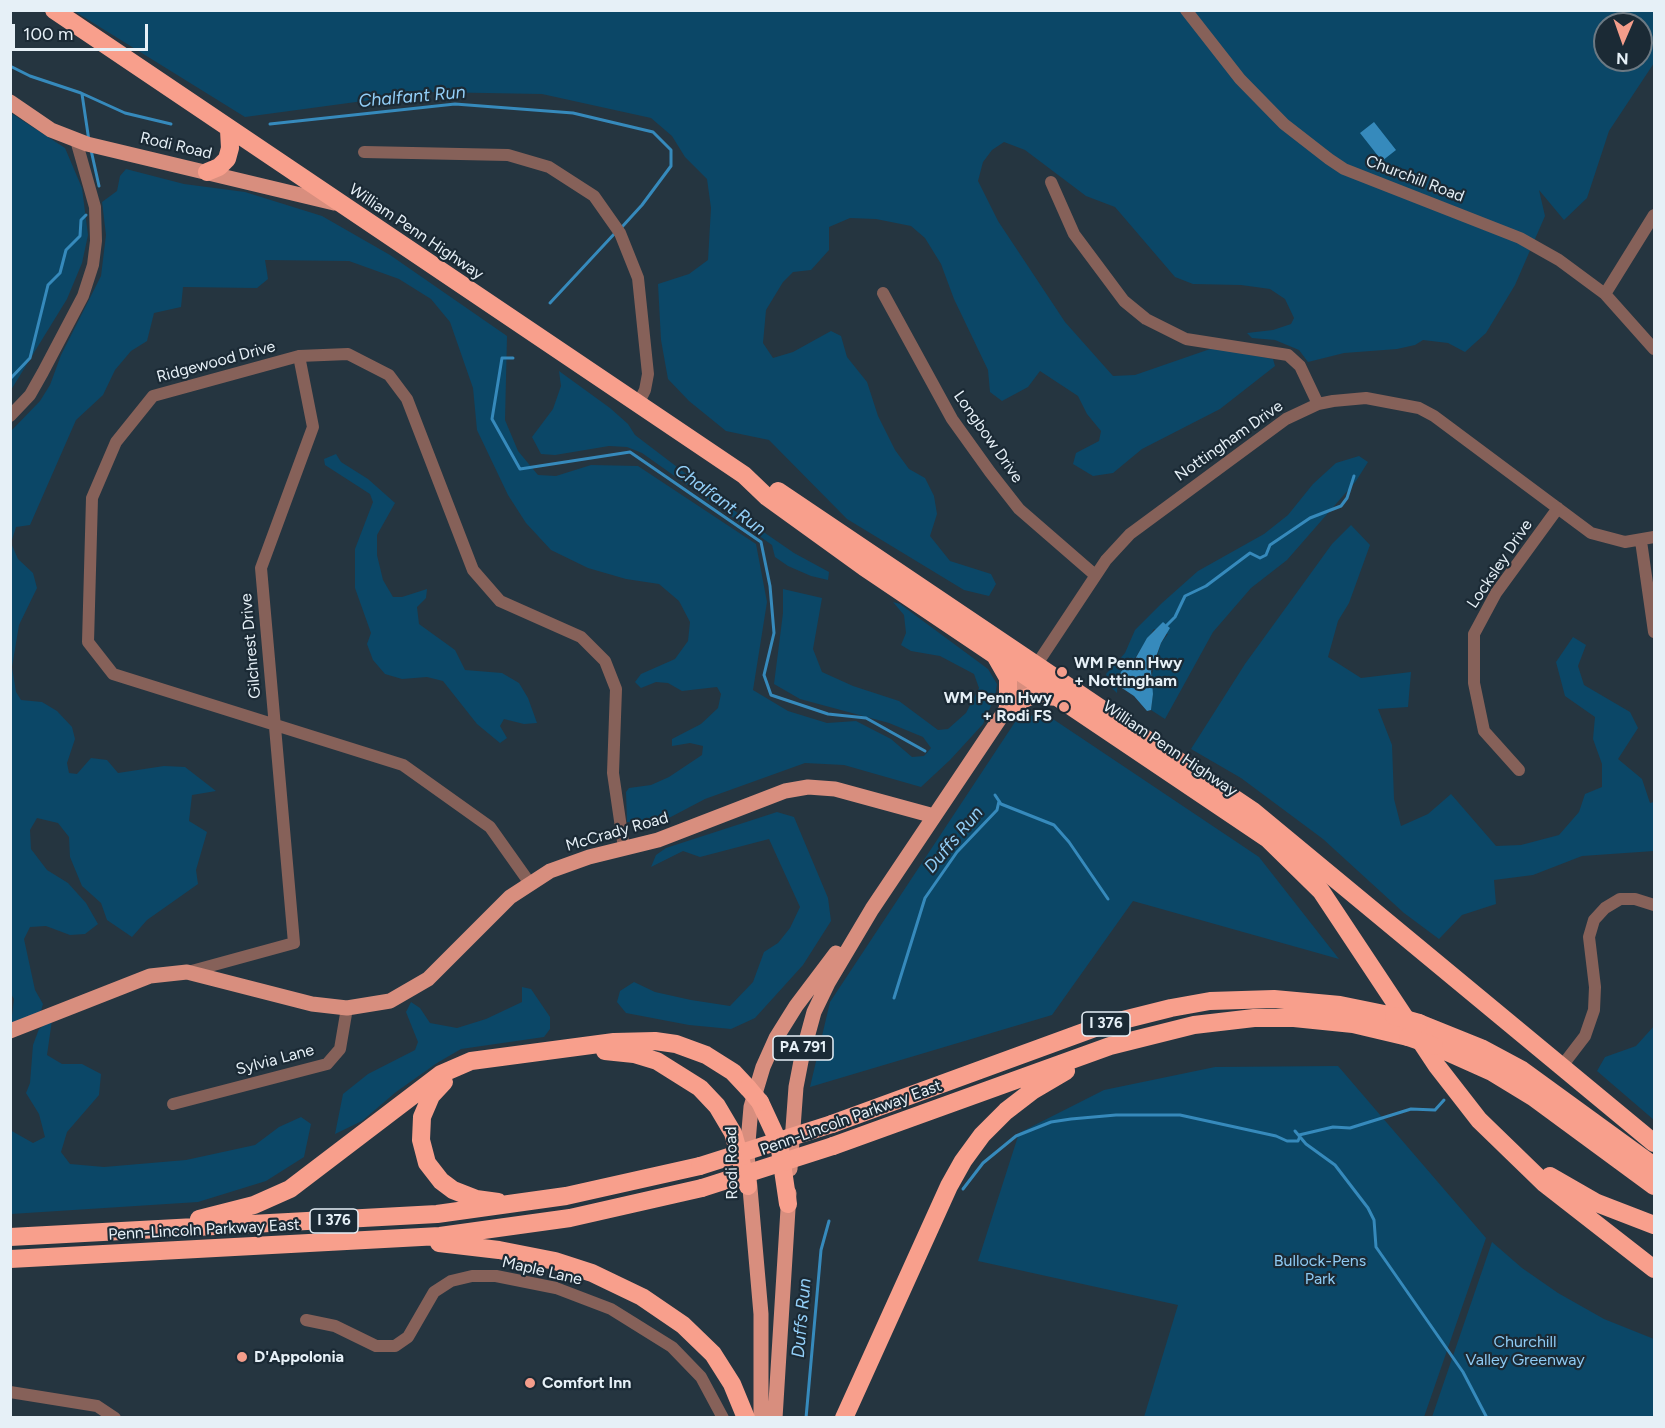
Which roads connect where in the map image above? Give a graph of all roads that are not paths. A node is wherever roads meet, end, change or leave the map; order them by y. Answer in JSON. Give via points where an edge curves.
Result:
{"nodes":[{"id":1,"x":44,"y":10,"type":"edge"},
{"id":2,"x":1185,"y":10,"type":"edge"},
{"id":3,"x":61,"y":14,"type":"edge"},
{"id":4,"x":10,"y":102,"type":"edge"},
{"id":5,"x":229,"y":130,"type":"junction"},
{"id":6,"x":85,"y":143,"type":"junction"},
{"id":7,"x":364,"y":152,"type":"dead end"},
{"id":8,"x":207,"y":172,"type":"junction"},
{"id":9,"x":1051,"y":182,"type":"dead end"},
{"id":10,"x":342,"y":206,"type":"junction"},
{"id":11,"x":1654,"y":215,"type":"edge"},
{"id":12,"x":883,"y":293,"type":"dead end"},
{"id":13,"x":1605,"y":294,"type":"junction"},
{"id":14,"x":1654,"y":349,"type":"edge"},
{"id":15,"x":299,"y":356,"type":"junction"},
{"id":16,"x":638,"y":404,"type":"junction"},
{"id":17,"x":1318,"y":404,"type":"junction"},
{"id":18,"x":10,"y":416,"type":"edge"},
{"id":19,"x":744,"y":475,"type":"junction"},
{"id":20,"x":1558,"y":508,"type":"junction"},
{"id":21,"x":1654,"y":537,"type":"edge"},
{"id":22,"x":1641,"y":541,"type":"junction"},
{"id":23,"x":1095,"y":576,"type":"junction"},
{"id":24,"x":1654,"y":632,"type":"edge"},
{"id":25,"x":994,"y":654,"type":"junction"},
{"id":26,"x":1032,"y":670,"type":"junction"},
{"id":27,"x":1058,"y":697,"type":"junction"},
{"id":28,"x":1008,"y":706,"type":"junction"},
{"id":29,"x":275,"y":724,"type":"junction"},
{"id":30,"x":1519,"y":770,"type":"dead end"},
{"id":31,"x":934,"y":816,"type":"junction"},
{"id":32,"x":624,"y":848,"type":"junction"},
{"id":33,"x":529,"y":882,"type":"junction"},
{"id":34,"x":1654,"y":904,"type":"edge"},
{"id":35,"x":872,"y":909,"type":"junction"},
{"id":36,"x":187,"y":972,"type":"junction"},
{"id":37,"x":347,"y":1008,"type":"junction"},
{"id":38,"x":1413,"y":1030,"type":"junction"},
{"id":39,"x":10,"y":1031,"type":"edge"},
{"id":40,"x":1110,"y":1046,"type":"junction"},
{"id":41,"x":1562,"y":1066,"type":"junction"},
{"id":42,"x":173,"y":1104,"type":"dead end"},
{"id":43,"x":1495,"y":1137,"type":"junction"},
{"id":44,"x":1654,"y":1143,"type":"edge"},
{"id":45,"x":1654,"y":1166,"type":"edge"},
{"id":46,"x":748,"y":1186,"type":"junction"},
{"id":47,"x":1654,"y":1186,"type":"edge"},
{"id":48,"x":520,"y":1204,"type":"junction"},
{"id":49,"x":788,"y":1204,"type":"junction"},
{"id":50,"x":1654,"y":1225,"type":"edge"},
{"id":51,"x":148,"y":1230,"type":"junction"},
{"id":52,"x":10,"y":1237,"type":"edge"},
{"id":53,"x":398,"y":1239,"type":"junction"},
{"id":54,"x":10,"y":1259,"type":"edge"},
{"id":55,"x":1654,"y":1269,"type":"edge"},
{"id":56,"x":306,"y":1320,"type":"dead end"},
{"id":57,"x":10,"y":1392,"type":"edge"},
{"id":58,"x":115,"y":1418,"type":"edge"},
{"id":59,"x":723,"y":1418,"type":"edge"},
{"id":60,"x":746,"y":1418,"type":"edge"},
{"id":61,"x":761,"y":1418,"type":"edge"},
{"id":62,"x":775,"y":1418,"type":"edge"},
{"id":63,"x":844,"y":1418,"type":"edge"}],
"edges":[{"from":1,"to":3,"type":"highway","name":"William Penn Highway"},
{"from":2,"to":13,"type":"street","name":"Churchill Road","via":[[1240,79],[1284,124],[1329,159],[1344,169],[1520,238],[1559,260]]},
{"from":3,"to":5,"type":"highway","name":"William Penn Highway"},
{"from":4,"to":6,"type":"main road","name":"Rodi Road","via":[[40,124]]},
{"from":5,"to":8,"type":"highway","via":[[227,159]]},
{"from":5,"to":10,"type":"highway","name":"William Penn Highway"},
{"from":6,"to":8,"type":"main road","name":"Rodi Road"},
{"from":6,"to":18,"type":"street","via":[[95,207],[93,266],[83,296],[43,372],[30,395]]},
{"from":7,"to":16,"type":"street","via":[[508,155],[537,162],[581,186],[602,204],[636,267],[643,304],[648,374]]},
{"from":8,"to":10,"type":"main road","name":"Rodi Road"},
{"from":9,"to":17,"type":"street","via":[[1074,234],[1124,300],[1146,319],[1186,339],[1288,355],[1300,366]]},
{"from":10,"to":16,"type":"highway","name":"William Penn Highway"},
{"from":11,"to":13,"type":"street"},
{"from":12,"to":23,"type":"street","name":"Longbow Drive","via":[[952,419],[990,472],[1019,509]]},
{"from":13,"to":14,"type":"street","name":"Churchill Road"},
{"from":15,"to":29,"type":"street","name":"Gilchrest Drive","via":[[314,427],[261,568]]},
{"from":15,"to":29,"type":"street","name":"Ridgewood Drive","via":[[153,396],[116,442],[92,498],[88,642],[112,674]]},
{"from":15,"to":32,"type":"street","name":"Ridgewood Drive","via":[[348,354],[389,375],[407,399],[472,570],[500,601],[581,637],[605,661],[616,689],[613,773]]},
{"from":16,"to":19,"type":"highway","name":"William Penn Highway"},
{"from":17,"to":20,"type":"street","name":"Nottingham Drive","via":[[1366,398],[1419,408]]},
{"from":17,"to":23,"type":"street","name":"Nottingham Drive","via":[[1286,419],[1145,522],[1118,546]]},
{"from":19,"to":25,"type":"highway","name":"William Penn Highway","via":[[767,497]]},
{"from":19,"to":26,"type":"highway","name":"William Penn Highway","via":[[773,488]]},
{"from":20,"to":22,"type":"street","name":"Nottingham Drive","via":[[1601,538]]},
{"from":20,"to":30,"type":"street","name":"Locksley Drive","via":[[1496,593],[1474,634],[1474,683],[1484,731]]},
{"from":21,"to":22,"type":"street","name":"Nottingham Drive"},
{"from":22,"to":24,"type":"street"},
{"from":23,"to":26,"type":"street","name":"Nottingham Drive"},
{"from":25,"to":26,"type":"highway","name":"William Penn Highway"},
{"from":25,"to":28,"type":"highway","via":[[1008,678]]},
{"from":26,"to":27,"type":"highway","name":"William Penn Highway"},
{"from":26,"to":28,"type":"main road","name":"Rodi Road","number":"PA 791"},
{"from":26,"to":41,"type":"highway","name":"William Penn Highway","via":[[1253,811]]},
{"from":27,"to":28,"type":"highway","via":[[1033,695]]},
{"from":27,"to":43,"type":"highway","name":"William Penn Highway","via":[[1248,824],[1305,873],[1335,909],[1451,1086]]},
{"from":28,"to":31,"type":"main road","name":"Rodi Road","number":"PA 791"},
{"from":29,"to":33,"type":"street","name":"Ridgewood Drive","via":[[403,765],[490,827]]},
{"from":29,"to":36,"type":"street","name":"Gilchrest Drive","via":[[294,943]]},
{"from":31,"to":32,"type":"main road","name":"McCrady Road","via":[[848,791],[808,787],[773,795],[689,829]]},
{"from":31,"to":35,"type":"main road","name":"Rodi Road","number":"PA 791"},
{"from":32,"to":33,"type":"main road","name":"McCrady Road","via":[[570,863]]},
{"from":33,"to":37,"type":"main road","name":"McCrady Road","via":[[428,980],[390,1001]]},
{"from":34,"to":41,"type":"street","via":[[1620,899],[1594,920],[1589,937],[1594,1011],[1585,1036]]},
{"from":35,"to":46,"type":"main road","name":"Rodi Road","number":"PA 791","via":[[796,1006],[768,1053],[749,1122]]},
{"from":35,"to":49,"type":"main road","name":"Rodi Road","number":"PA 791","via":[[828,983],[805,1040],[796,1087]]},
{"from":36,"to":37,"type":"main road","name":"McCrady Road","via":[[312,1004]]},
{"from":36,"to":39,"type":"main road","via":[[150,976]]},
{"from":37,"to":42,"type":"street","name":"Sylvia Lane","via":[[340,1049],[327,1064]]},
{"from":38,"to":40,"type":"highway","name":"Penn-Lincoln Parkway East","number":"I 376","via":[[1274,1018],[1194,1025]]},
{"from":38,"to":45,"type":"highway","name":"Penn-Lincoln Parkway East","number":"I 376","via":[[1471,1044],[1522,1070]]},
{"from":38,"to":47,"type":"highway","name":"Penn-Lincoln Parkway East","number":"I 376","bridge":true,"via":[[1434,1046],[1523,1091]]},
{"from":38,"to":48,"type":"highway","name":"Penn-Lincoln Parkway East","number":"I 376","bridge":true,"via":[[1394,1016],[1340,1005],[1274,999],[1210,1001],[1171,1008],[1103,1025],[832,1124],[700,1166]]},
{"from":40,"to":53,"type":"highway","name":"Penn-Lincoln Parkway East","number":"I 376","bridge":true,"via":[[833,1146],[702,1188],[524,1226]]},
{"from":40,"to":63,"type":"highway","via":[[1017,1102],[973,1148],[949,1186]]},
{"from":41,"to":44,"type":"highway","name":"William Penn Highway"},
{"from":43,"to":50,"type":"highway","via":[[1569,1188]]},
{"from":43,"to":55,"type":"highway","via":[[1566,1202]]},
{"from":46,"to":48,"type":"highway","via":[[733,1133],[717,1106],[700,1088],[657,1061],[600,1051],[466,1071],[446,1081],[428,1102],[420,1140],[435,1175],[468,1196]]},
{"from":46,"to":61,"type":"main road","name":"Rodi Road","number":"PA 791","via":[[761,1314]]},
{"from":48,"to":51,"type":"highway","name":"Penn-Lincoln Parkway East","number":"I 376","via":[[386,1218]]},
{"from":49,"to":51,"type":"highway","via":[[779,1143],[754,1095],[733,1072],[706,1055],[676,1044],[614,1042],[471,1062],[441,1074],[284,1192],[239,1210]]},
{"from":49,"to":62,"type":"main road","name":"Rodi Road","number":"PA 791"},
{"from":51,"to":52,"type":"highway","name":"Penn-Lincoln Parkway East","number":"I 376"},
{"from":53,"to":54,"type":"highway","name":"Penn-Lincoln Parkway East","number":"I 376"},
{"from":53,"to":60,"type":"highway","via":[[536,1256],[627,1289],[670,1315],[704,1344],[726,1373]]},
{"from":56,"to":59,"type":"street","name":"Maple Lane","via":[[335,1326],[369,1344],[395,1346],[408,1337],[434,1292],[452,1281],[496,1276],[556,1288],[610,1309],[672,1347],[705,1382]]},
{"from":57,"to":58,"type":"street","via":[[97,1406]]}]}
